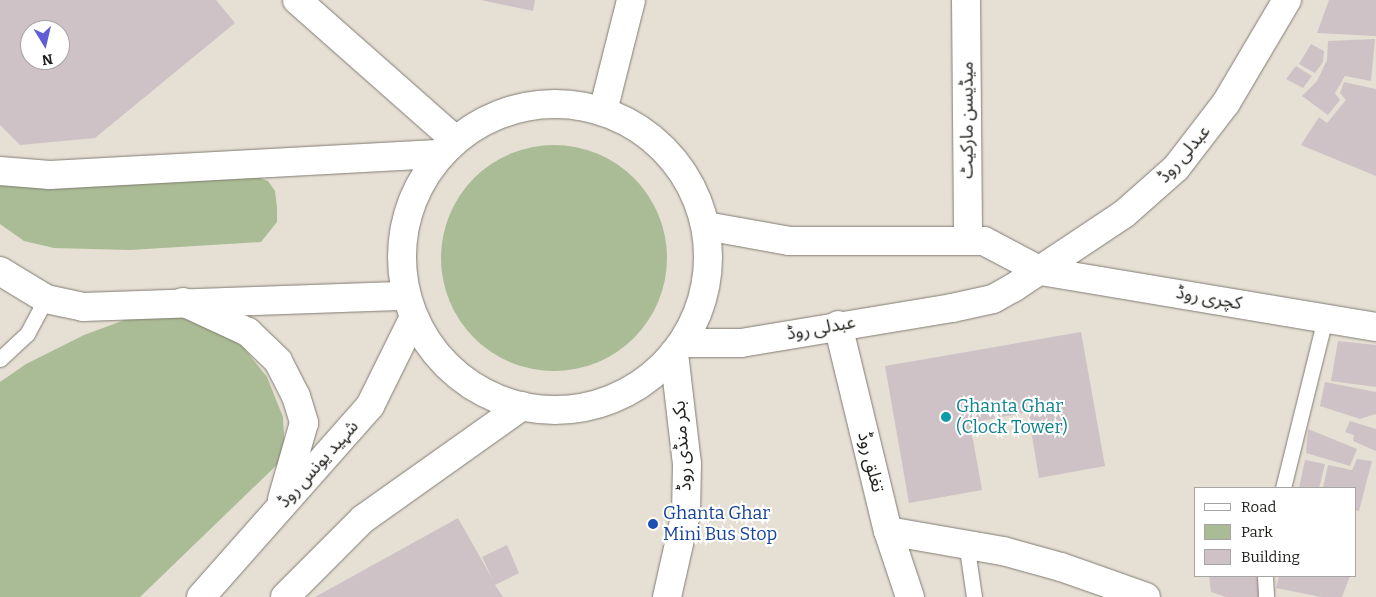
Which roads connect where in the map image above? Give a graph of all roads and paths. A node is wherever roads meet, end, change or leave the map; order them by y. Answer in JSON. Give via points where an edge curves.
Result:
{"nodes":[{"id":1,"x":298,"y":0,"type":"edge"},
{"id":2,"x":631,"y":0,"type":"edge"},
{"id":3,"x":966,"y":0,"type":"edge"},
{"id":4,"x":1287,"y":0,"type":"edge"},
{"id":5,"x":603,"y":111,"type":"junction"},
{"id":6,"x":448,"y":147,"type":"junction"},
{"id":7,"x":0,"y":172,"type":"edge"},
{"id":8,"x":706,"y":226,"type":"junction"},
{"id":9,"x":968,"y":239,"type":"junction"},
{"id":10,"x":0,"y":271,"type":"edge"},
{"id":11,"x":1041,"y":271,"type":"junction"},
{"id":12,"x":46,"y":299,"type":"junction"},
{"id":13,"x":183,"y":302,"type":"junction"},
{"id":14,"x":410,"y":306,"type":"junction"},
{"id":15,"x":1325,"y":318,"type":"junction"},
{"id":16,"x":838,"y":325,"type":"junction"},
{"id":17,"x":1376,"y":328,"type":"edge"},
{"id":18,"x":678,"y":348,"type":"junction"},
{"id":19,"x":0,"y":359,"type":"edge"},
{"id":20,"x":522,"y":406,"type":"junction"},
{"id":21,"x":1283,"y":487,"type":"edge"},
{"id":22,"x":281,"y":505,"type":"junction"},
{"id":23,"x":888,"y":531,"type":"junction"},
{"id":24,"x":966,"y":542,"type":"junction"},
{"id":25,"x":1265,"y":577,"type":"edge"},
{"id":26,"x":201,"y":597,"type":"edge"},
{"id":27,"x":285,"y":597,"type":"edge"},
{"id":28,"x":667,"y":597,"type":"edge"},
{"id":29,"x":910,"y":597,"type":"edge"},
{"id":30,"x":974,"y":597,"type":"edge"},
{"id":31,"x":1146,"y":597,"type":"edge"},
{"id":32,"x":1266,"y":597,"type":"edge"}],
"edges":[{"from":1,"to":6,"type":"main road"},
{"from":2,"to":5,"type":"main road"},
{"from":3,"to":9,"type":"main road","name":"میڈیسن مارکیٹ"},
{"from":4,"to":11,"type":"main road","name":"عبدلی روڈ","via":[[1226,103],[1176,168],[1124,214]]},
{"from":5,"to":6,"type":"main road","via":[[572,104],[541,104],[510,110],[481,122]]},
{"from":5,"to":8,"type":"main road","via":[[628,121],[670,154],[695,192]]},
{"from":6,"to":7,"type":"main road","via":[[50,175]]},
{"from":6,"to":14,"type":"main road","via":[[422,181],[406,221],[402,262]]},
{"from":8,"to":9,"type":"main road","via":[[789,241]]},
{"from":8,"to":18,"type":"main road","via":[[710,256],[706,287],[697,316]]},
{"from":9,"to":11,"type":"main road","via":[[984,241]]},
{"from":10,"to":12,"type":"main road"},
{"from":11,"to":15,"type":"main road","name":"کچری روڈ"},
{"from":11,"to":16,"type":"main road","name":"عبدلی روڈ","via":[[993,299]]},
{"from":12,"to":13,"type":"main road","via":[[83,306]]},
{"from":12,"to":19,"type":"lane","via":[[27,334]]},
{"from":13,"to":14,"type":"main road"},
{"from":13,"to":22,"type":"main road","via":[[248,332],[278,361],[296,396],[304,423]]},
{"from":14,"to":20,"type":"main road","via":[[427,342],[446,365],[468,383],[494,397]]},
{"from":14,"to":22,"type":"main road","name":"شہید یونس روڈ","via":[[370,406]]},
{"from":15,"to":17,"type":"main road","name":"کچری روڈ"},
{"from":15,"to":21,"type":"lane"},
{"from":16,"to":18,"type":"main road","name":"عبدلی روڈ","via":[[741,343]]},
{"from":16,"to":23,"type":"main road","name":"تغلق روڈ"},
{"from":18,"to":20,"type":"main road","via":[[654,374],[632,390],[606,401],[550,410]]},
{"from":18,"to":28,"type":"main road","name":"بکر منڈی روڈ","via":[[687,464],[686,513]]},
{"from":20,"to":27,"type":"main road","via":[[363,519]]},
{"from":22,"to":26,"type":"main road","name":"شہید یونس روڈ"},
{"from":23,"to":24,"type":"main road"},
{"from":23,"to":29,"type":"main road","name":"تغلق روڈ"},
{"from":24,"to":30,"type":"lane"},
{"from":24,"to":31,"type":"main road","via":[[1061,567]]},
{"from":25,"to":32,"type":"lane"}]}
